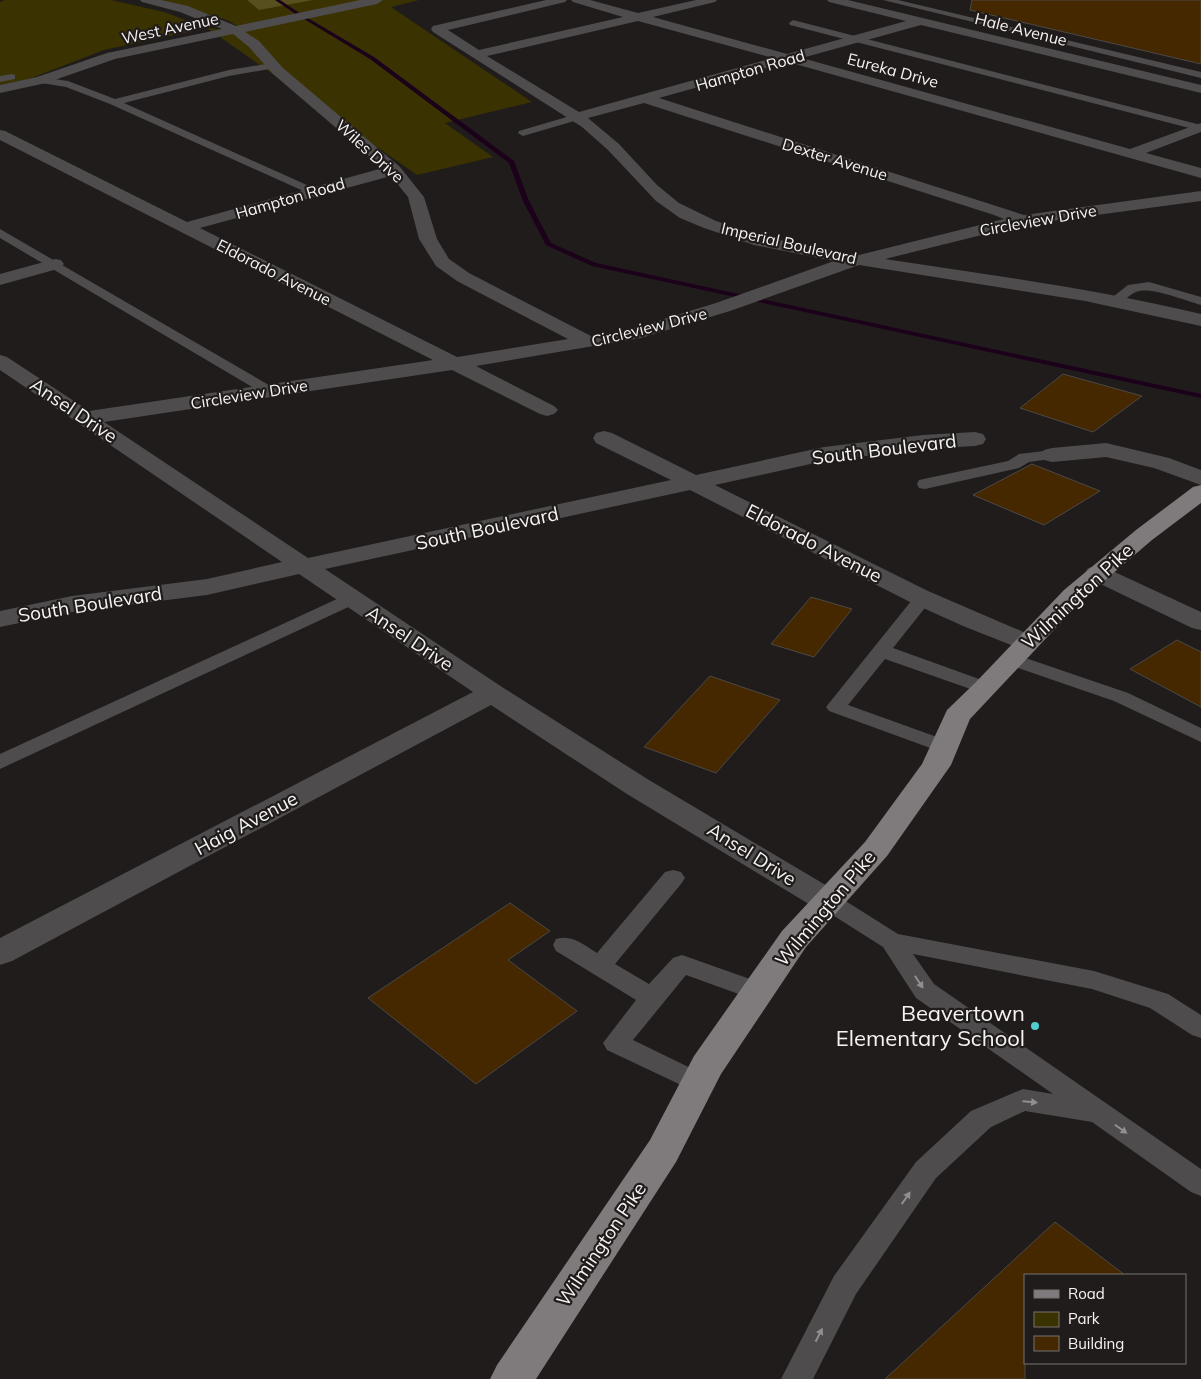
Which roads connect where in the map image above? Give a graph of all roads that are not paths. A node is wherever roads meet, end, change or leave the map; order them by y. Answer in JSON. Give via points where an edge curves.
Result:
{"nodes":[{"id":1,"x":146,"y":0,"type":"edge"},
{"id":2,"x":377,"y":0,"type":"edge"},
{"id":3,"x":561,"y":0,"type":"edge"},
{"id":4,"x":576,"y":0,"type":"edge"},
{"id":5,"x":711,"y":0,"type":"edge"},
{"id":6,"x":833,"y":0,"type":"edge"},
{"id":7,"x":887,"y":0,"type":"edge"},
{"id":8,"x":640,"y":17,"type":"junction"},
{"id":9,"x":922,"y":21,"type":"junction"},
{"id":10,"x":793,"y":23,"type":"dead end"},
{"id":11,"x":236,"y":30,"type":"junction"},
{"id":12,"x":859,"y":39,"type":"junction"},
{"id":13,"x":478,"y":54,"type":"junction"},
{"id":14,"x":788,"y":59,"type":"junction"},
{"id":15,"x":272,"y":66,"type":"junction"},
{"id":16,"x":1201,"y":75,"type":"edge"},
{"id":17,"x":12,"y":77,"type":"dead end"},
{"id":18,"x":0,"y":80,"type":"edge"},
{"id":19,"x":41,"y":80,"type":"junction"},
{"id":20,"x":1201,"y":89,"type":"edge"},
{"id":21,"x":0,"y":90,"type":"edge"},
{"id":22,"x":646,"y":99,"type":"junction"},
{"id":23,"x":114,"y":102,"type":"junction"},
{"id":24,"x":577,"y":117,"type":"junction"},
{"id":25,"x":1200,"y":127,"type":"edge"},
{"id":26,"x":523,"y":132,"type":"dead end"},
{"id":27,"x":0,"y":134,"type":"edge"},
{"id":28,"x":1132,"y":154,"type":"junction"},
{"id":29,"x":394,"y":170,"type":"junction"},
{"id":30,"x":1201,"y":172,"type":"edge"},
{"id":31,"x":314,"y":192,"type":"junction"},
{"id":32,"x":1201,"y":196,"type":"edge"},
{"id":33,"x":1022,"y":220,"type":"junction"},
{"id":34,"x":186,"y":227,"type":"junction"},
{"id":35,"x":0,"y":232,"type":"edge"},
{"id":36,"x":859,"y":260,"type":"junction"},
{"id":37,"x":55,"y":264,"type":"junction"},
{"id":38,"x":0,"y":280,"type":"edge"},
{"id":39,"x":1116,"y":300,"type":"junction"},
{"id":40,"x":1201,"y":301,"type":"edge"},
{"id":41,"x":1201,"y":320,"type":"edge"},
{"id":42,"x":588,"y":342,"type":"junction"},
{"id":43,"x":0,"y":361,"type":"edge"},
{"id":44,"x":455,"y":363,"type":"junction"},
{"id":45,"x":269,"y":391,"type":"junction"},
{"id":46,"x":547,"y":410,"type":"dead end"},
{"id":47,"x":87,"y":418,"type":"junction"},
{"id":48,"x":604,"y":438,"type":"dead end"},
{"id":49,"x":975,"y":438,"type":"dead end"},
{"id":50,"x":1052,"y":455,"type":"joint"},
{"id":51,"x":1201,"y":478,"type":"edge"},
{"id":52,"x":698,"y":483,"type":"junction"},
{"id":53,"x":925,"y":484,"type":"dead end"},
{"id":54,"x":1201,"y":492,"type":"edge"},
{"id":55,"x":304,"y":567,"type":"junction"},
{"id":56,"x":1097,"y":574,"type":"junction"},
{"id":57,"x":350,"y":599,"type":"junction"},
{"id":58,"x":924,"y":599,"type":"junction"},
{"id":59,"x":0,"y":619,"type":"edge"},
{"id":60,"x":1201,"y":622,"type":"edge"},
{"id":61,"x":882,"y":651,"type":"junction"},
{"id":62,"x":1019,"y":651,"type":"junction"},
{"id":63,"x":986,"y":688,"type":"junction"},
{"id":64,"x":492,"y":693,"type":"junction"},
{"id":65,"x":1201,"y":736,"type":"edge"},
{"id":66,"x":944,"y":747,"type":"junction"},
{"id":67,"x":0,"y":762,"type":"edge"},
{"id":68,"x":673,"y":878,"type":"dead end"},
{"id":69,"x":828,"y":901,"type":"junction"},
{"id":70,"x":892,"y":941,"type":"junction"},
{"id":71,"x":565,"y":945,"type":"dead end"},
{"id":72,"x":0,"y":953,"type":"edge"},
{"id":73,"x":600,"y":966,"type":"junction"},
{"id":74,"x":758,"y":992,"type":"junction"},
{"id":75,"x":652,"y":998,"type":"junction"},
{"id":76,"x":1201,"y":1028,"type":"edge"},
{"id":77,"x":698,"y":1083,"type":"junction"},
{"id":78,"x":1097,"y":1112,"type":"junction"},
{"id":79,"x":1201,"y":1184,"type":"edge"},
{"id":80,"x":512,"y":1379,"type":"edge"},
{"id":81,"x":797,"y":1379,"type":"edge"}],
"edges":[{"from":1,"to":11,"type":"street","name":"Wiles Drive","via":[[184,9]]},
{"from":2,"to":11,"type":"street","name":"West Avenue"},
{"from":3,"to":13,"type":"street","name":"Imperial Boulevard","via":[[437,29]]},
{"from":4,"to":8,"type":"street","name":"Eureka Drive"},
{"from":5,"to":8,"type":"street"},
{"from":6,"to":9,"type":"street","name":"Hale Avenue"},
{"from":7,"to":16,"type":"lane"},
{"from":8,"to":13,"type":"street"},
{"from":8,"to":14,"type":"street","name":"Eureka Drive"},
{"from":9,"to":12,"type":"street","name":"Hampton Road"},
{"from":9,"to":20,"type":"street","name":"Hale Avenue"},
{"from":10,"to":12,"type":"lane"},
{"from":11,"to":15,"type":"street","name":"Wiles Drive","via":[[254,44]]},
{"from":11,"to":19,"type":"street","name":"West Avenue","via":[[112,56]]},
{"from":12,"to":14,"type":"street","name":"Hampton Road"},
{"from":12,"to":25,"type":"lane"},
{"from":13,"to":24,"type":"street","name":"Imperial Boulevard"},
{"from":14,"to":22,"type":"street","name":"Hampton Road"},
{"from":14,"to":28,"type":"street","name":"Eureka Drive"},
{"from":15,"to":23,"type":"lane","via":[[229,73]]},
{"from":15,"to":29,"type":"street","name":"Wiles Drive"},
{"from":17,"to":18,"type":"lane"},
{"from":19,"to":21,"type":"street","name":"West Avenue"},
{"from":19,"to":23,"type":"lane","via":[[68,84]]},
{"from":22,"to":24,"type":"street","name":"Hampton Road"},
{"from":22,"to":33,"type":"street","name":"Dexter Avenue"},
{"from":23,"to":31,"type":"lane"},
{"from":24,"to":26,"type":"lane"},
{"from":24,"to":36,"type":"street","name":"Imperial Boulevard","via":[[603,137],[653,191],[686,214],[738,234],[818,254]]},
{"from":25,"to":28,"type":"street"},
{"from":27,"to":34,"type":"street","name":"Eldorado Avenue"},
{"from":28,"to":30,"type":"street","name":"Eureka Drive"},
{"from":29,"to":31,"type":"street","name":"Hampton Road"},
{"from":29,"to":42,"type":"street","name":"Wiles Drive","via":[[416,197],[428,239],[442,262],[463,277]]},
{"from":31,"to":34,"type":"street","name":"Hampton Road"},
{"from":32,"to":33,"type":"street","name":"Circleview Drive"},
{"from":33,"to":36,"type":"street","name":"Circleview Drive"},
{"from":34,"to":44,"type":"street","name":"Eldorado Avenue"},
{"from":35,"to":37,"type":"lane"},
{"from":36,"to":39,"type":"street","name":"Imperial Boulevard"},
{"from":36,"to":42,"type":"street","name":"Circleview Drive","via":[[653,329]]},
{"from":37,"to":38,"type":"street"},
{"from":37,"to":45,"type":"lane"},
{"from":39,"to":40,"type":"lane","via":[[1134,288],[1149,286]]},
{"from":39,"to":41,"type":"street","name":"Imperial Boulevard"},
{"from":42,"to":44,"type":"street","name":"Circleview Drive"},
{"from":43,"to":47,"type":"street","name":"Ansel Drive"},
{"from":44,"to":45,"type":"street","name":"Circleview Drive"},
{"from":44,"to":46,"type":"street","name":"Eldorado Avenue"},
{"from":45,"to":47,"type":"street","name":"Circleview Drive"},
{"from":47,"to":55,"type":"street","name":"Ansel Drive"},
{"from":48,"to":52,"type":"street","name":"Eldorado Avenue"},
{"from":49,"to":52,"type":"street","name":"South Boulevard","via":[[824,454]]},
{"from":50,"to":51,"type":"street","name":"South Boulevard","via":[[1106,450],[1161,462]]},
{"from":50,"to":53,"type":"lane","name":"South Boulevard","via":[[1025,457],[1014,465]]},
{"from":52,"to":55,"type":"street","name":"South Boulevard"},
{"from":52,"to":58,"type":"street","name":"Eldorado Avenue"},
{"from":54,"to":56,"type":"main road","name":"Wilmington Pike"},
{"from":55,"to":57,"type":"street","name":"Ansel Drive"},
{"from":55,"to":59,"type":"street","name":"South Boulevard","via":[[207,587],[72,604]]},
{"from":56,"to":60,"type":"street"},
{"from":56,"to":62,"type":"main road","name":"Wilmington Pike"},
{"from":57,"to":64,"type":"street","name":"Ansel Drive"},
{"from":57,"to":67,"type":"lane"},
{"from":58,"to":61,"type":"lane"},
{"from":58,"to":62,"type":"street","name":"Eldorado Avenue"},
{"from":61,"to":63,"type":"lane"},
{"from":61,"to":66,"type":"lane","via":[[836,707]]},
{"from":62,"to":63,"type":"main road","name":"Wilmington Pike"},
{"from":62,"to":65,"type":"lane"},
{"from":63,"to":66,"type":"main road","name":"Wilmington Pike","via":[[956,716]]},
{"from":64,"to":69,"type":"street","name":"Ansel Drive","via":[[638,787]]},
{"from":64,"to":72,"type":"street","name":"Haig Avenue"},
{"from":66,"to":69,"type":"main road","name":"Wilmington Pike","via":[[936,765],[876,849]]},
{"from":68,"to":73,"type":"lane"},
{"from":69,"to":70,"type":"lane"},
{"from":69,"to":74,"type":"main road","name":"Wilmington Pike","via":[[794,939]]},
{"from":70,"to":76,"type":"lane","via":[[1094,980],[1158,1001]]},
{"from":70,"to":78,"type":"lane","one_way":true,"via":[[925,991]]},
{"from":71,"to":73,"type":"lane"},
{"from":73,"to":75,"type":"lane"},
{"from":74,"to":75,"type":"lane","via":[[682,964]]},
{"from":74,"to":77,"type":"main road","name":"Wilmington Pike"},
{"from":75,"to":77,"type":"lane","via":[[616,1043]]},
{"from":77,"to":80,"type":"main road","name":"Wilmington Pike","via":[[663,1150]]},
{"from":78,"to":79,"type":"lane","one_way":true},
{"from":81,"to":78,"type":"lane","one_way":true,"via":[[845,1285],[877,1239],[926,1170],[981,1119],[1023,1100]]}]}
